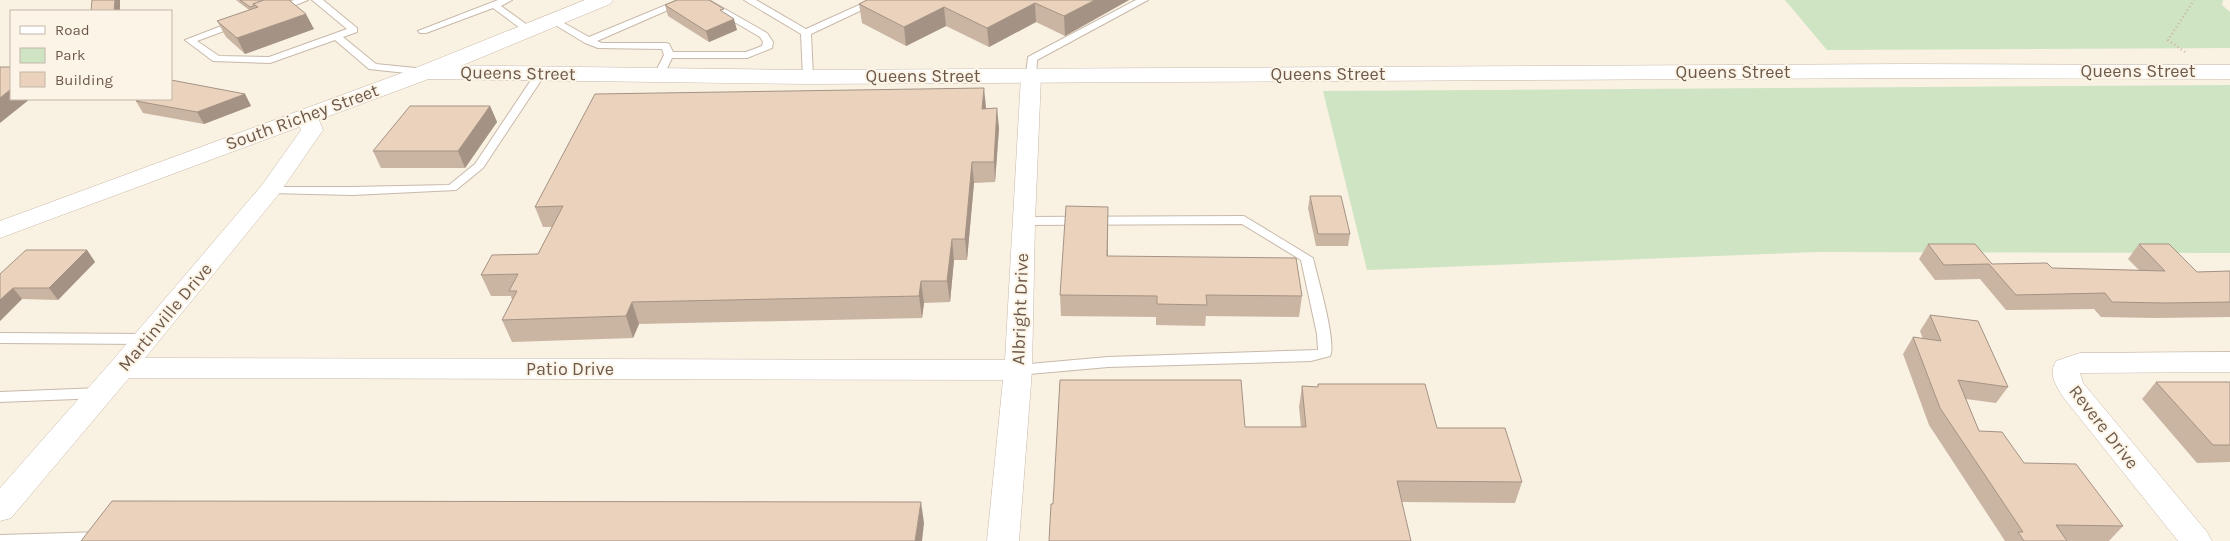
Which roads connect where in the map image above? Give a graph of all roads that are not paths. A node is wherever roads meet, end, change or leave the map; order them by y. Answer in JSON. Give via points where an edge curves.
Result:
{"nodes":[{"id":1,"x":303,"y":0,"type":"edge"},
{"id":2,"x":317,"y":0,"type":"edge"},
{"id":3,"x":507,"y":0,"type":"edge"},
{"id":4,"x":603,"y":0,"type":"edge"},
{"id":5,"x":686,"y":0,"type":"edge"},
{"id":6,"x":702,"y":0,"type":"edge"},
{"id":7,"x":749,"y":0,"type":"edge"},
{"id":8,"x":878,"y":0,"type":"edge"},
{"id":9,"x":1143,"y":0,"type":"edge"},
{"id":10,"x":494,"y":4,"type":"junction"},
{"id":11,"x":266,"y":13,"type":"edge"},
{"id":12,"x":247,"y":20,"type":"edge"},
{"id":13,"x":552,"y":20,"type":"junction"},
{"id":14,"x":527,"y":29,"type":"junction"},
{"id":15,"x":423,"y":31,"type":"dead end"},
{"id":16,"x":806,"y":33,"type":"junction"},
{"id":17,"x":336,"y":36,"type":"junction"},
{"id":18,"x":588,"y":41,"type":"junction"},
{"id":19,"x":669,"y":55,"type":"junction"},
{"id":20,"x":426,"y":72,"type":"junction"},
{"id":21,"x":2230,"y":72,"type":"edge"},
{"id":22,"x":541,"y":73,"type":"junction"},
{"id":23,"x":659,"y":75,"type":"junction"},
{"id":24,"x":1031,"y":76,"type":"junction"},
{"id":25,"x":808,"y":77,"type":"junction"},
{"id":26,"x":307,"y":115,"type":"junction"},
{"id":27,"x":270,"y":190,"type":"junction"},
{"id":28,"x":1023,"y":221,"type":"junction"},
{"id":29,"x":0,"y":230,"type":"edge"},
{"id":30,"x":1287,"y":258,"type":"edge"},
{"id":31,"x":1307,"y":258,"type":"junction"},
{"id":32,"x":0,"y":338,"type":"edge"},
{"id":33,"x":146,"y":339,"type":"junction"},
{"id":34,"x":2230,"y":362,"type":"edge"},
{"id":35,"x":122,"y":368,"type":"junction"},
{"id":36,"x":1018,"y":370,"type":"junction"},
{"id":37,"x":100,"y":393,"type":"junction"},
{"id":38,"x":0,"y":396,"type":"edge"},
{"id":39,"x":0,"y":509,"type":"edge"},
{"id":40,"x":0,"y":541,"type":"edge"},
{"id":41,"x":100,"y":541,"type":"edge"},
{"id":42,"x":1003,"y":541,"type":"edge"},
{"id":43,"x":2196,"y":541,"type":"edge"}],
"edges":[{"from":1,"to":11,"type":"lane"},
{"from":2,"to":17,"type":"lane","via":[[354,30]]},
{"from":3,"to":10,"type":"lane"},
{"from":4,"to":13,"type":"street","name":"South Richey Street"},
{"from":5,"to":18,"type":"lane"},
{"from":6,"to":19,"type":"lane","via":[[764,35],[767,48],[747,55]]},
{"from":7,"to":16,"type":"lane"},
{"from":8,"to":16,"type":"lane"},
{"from":9,"to":24,"type":"lane","via":[[1032,59]]},
{"from":10,"to":14,"type":"lane"},
{"from":10,"to":15,"type":"lane"},
{"from":12,"to":17,"type":"lane","via":[[190,40],[217,59],[270,60]]},
{"from":13,"to":14,"type":"street","name":"South Richey Street"},
{"from":13,"to":18,"type":"lane"},
{"from":14,"to":20,"type":"street","name":"South Richey Street"},
{"from":16,"to":25,"type":"lane"},
{"from":17,"to":20,"type":"lane","via":[[373,67]]},
{"from":18,"to":19,"type":"lane","via":[[601,46],[666,46]]},
{"from":19,"to":23,"type":"lane"},
{"from":20,"to":22,"type":"street","name":"Queens Street"},
{"from":20,"to":26,"type":"street","name":"South Richey Street"},
{"from":21,"to":24,"type":"street","name":"Queens Street"},
{"from":22,"to":23,"type":"street","name":"Queens Street"},
{"from":22,"to":27,"type":"lane","via":[[479,166],[452,188]]},
{"from":23,"to":25,"type":"street","name":"Queens Street"},
{"from":24,"to":25,"type":"street","name":"Queens Street"},
{"from":24,"to":28,"type":"street","name":"Albright Drive"},
{"from":26,"to":27,"type":"street","name":"Martinville Drive","via":[[312,130]]},
{"from":26,"to":29,"type":"street","name":"South Richey Street"},
{"from":27,"to":33,"type":"street","name":"Martinville Drive"},
{"from":28,"to":31,"type":"lane","via":[[1244,220]]},
{"from":28,"to":36,"type":"street","name":"Albright Drive"},
{"from":30,"to":31,"type":"lane"},
{"from":31,"to":36,"type":"lane","via":[[1324,334],[1325,353],[1108,362]]},
{"from":32,"to":33,"type":"lane"},
{"from":33,"to":35,"type":"street","name":"Martinville Drive"},
{"from":34,"to":43,"type":"street","name":"Revere Drive","via":[[2080,363],[2066,368],[2066,377],[2073,390]]},
{"from":35,"to":36,"type":"street","name":"Patio Drive"},
{"from":35,"to":37,"type":"street","name":"Martinville Drive"},
{"from":36,"to":42,"type":"street","name":"Albright Drive"},
{"from":37,"to":38,"type":"lane"},
{"from":37,"to":39,"type":"street","name":"Martinville Drive"},
{"from":40,"to":41,"type":"lane","via":[[102,538]]}]}
